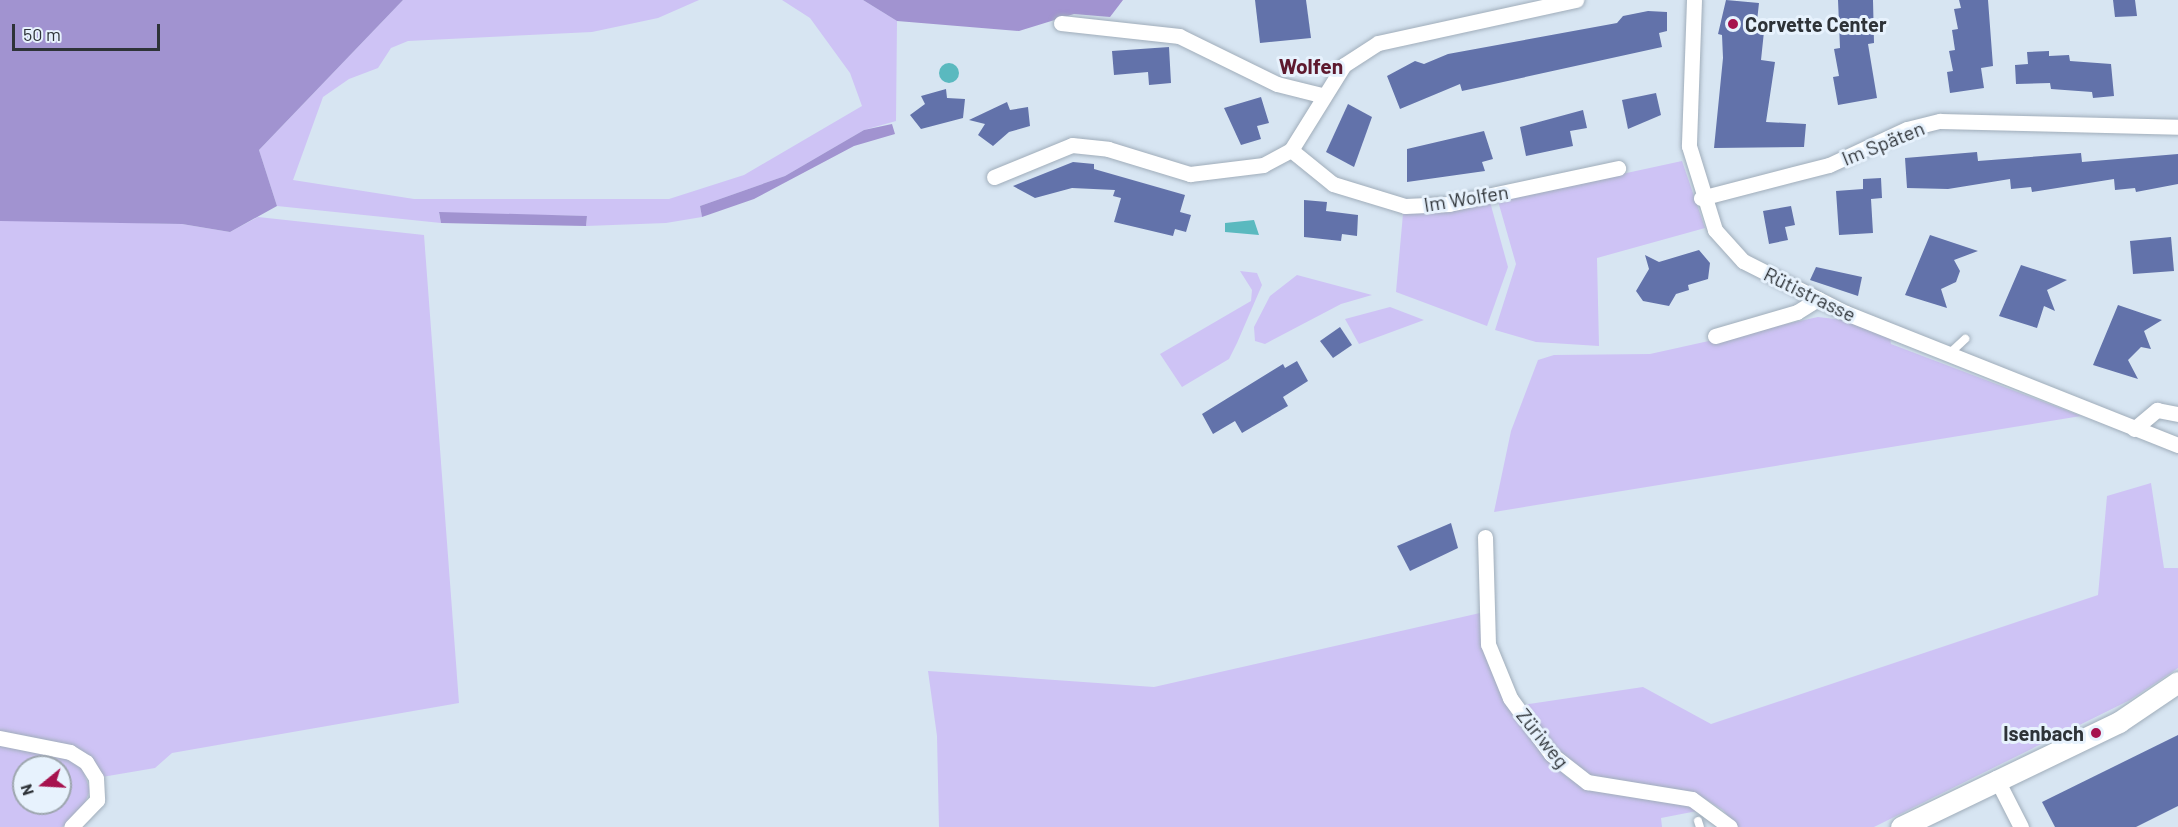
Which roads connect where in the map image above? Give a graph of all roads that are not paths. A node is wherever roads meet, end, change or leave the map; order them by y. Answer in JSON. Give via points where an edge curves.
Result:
{"nodes":[{"id":1,"x":1576,"y":0,"type":"edge"},
{"id":2,"x":1694,"y":0,"type":"edge"},
{"id":3,"x":1061,"y":23,"type":"dead end"},
{"id":4,"x":1321,"y":95,"type":"junction"},
{"id":5,"x":2178,"y":127,"type":"edge"},
{"id":6,"x":1291,"y":150,"type":"junction"},
{"id":7,"x":1618,"y":168,"type":"dead end"},
{"id":8,"x":994,"y":177,"type":"dead end"},
{"id":9,"x":1701,"y":198,"type":"junction"},
{"id":10,"x":1818,"y":299,"type":"junction"},
{"id":11,"x":1715,"y":336,"type":"dead end"},
{"id":12,"x":1965,"y":339,"type":"dead end"},
{"id":13,"x":1950,"y":353,"type":"junction"},
{"id":14,"x":2178,"y":414,"type":"edge"},
{"id":15,"x":2134,"y":429,"type":"junction"},
{"id":16,"x":2178,"y":445,"type":"edge"},
{"id":17,"x":1485,"y":537,"type":"dead end"},
{"id":18,"x":2178,"y":682,"type":"edge"},
{"id":19,"x":0,"y":738,"type":"edge"},
{"id":20,"x":1996,"y":778,"type":"junction"},
{"id":21,"x":71,"y":827,"type":"edge"},
{"id":22,"x":1730,"y":827,"type":"edge"},
{"id":23,"x":1901,"y":827,"type":"edge"},
{"id":24,"x":2022,"y":827,"type":"edge"}],
"edges":[{"from":1,"to":4,"type":"street","via":[[1378,43],[1344,65]]},
{"from":2,"to":9,"type":"street","name":"Rütistrasse","via":[[1689,146]]},
{"from":3,"to":4,"type":"street","via":[[1179,36],[1276,84]]},
{"from":4,"to":6,"type":"street"},
{"from":5,"to":9,"type":"street","name":"Im Späten","via":[[1940,121],[1907,129],[1820,168]]},
{"from":6,"to":7,"type":"street","name":"Im Wolfen","via":[[1333,184],[1405,206],[1449,204]]},
{"from":6,"to":8,"type":"street","via":[[1240,172],[1190,174],[1108,149],[1072,145]]},
{"from":9,"to":10,"type":"street","name":"Rütistrasse","via":[[1715,230],[1743,261]]},
{"from":10,"to":11,"type":"street","via":[[1797,312]]},
{"from":10,"to":13,"type":"street","name":"Rütistrasse"},
{"from":12,"to":13,"type":"lane"},
{"from":13,"to":15,"type":"street","name":"Rütistrasse"},
{"from":14,"to":15,"type":"street","via":[[2157,410]]},
{"from":15,"to":16,"type":"street","name":"Rütistrasse"},
{"from":17,"to":22,"type":"street","name":"Züriweg","via":[[1488,644],[1510,698],[1551,754],[1587,782],[1692,799]]},
{"from":18,"to":20,"type":"main road","via":[[2119,722]]},
{"from":19,"to":21,"type":"street","via":[[70,752],[86,762],[96,778],[97,800]]},
{"from":20,"to":23,"type":"main road"},
{"from":20,"to":24,"type":"street"}]}
